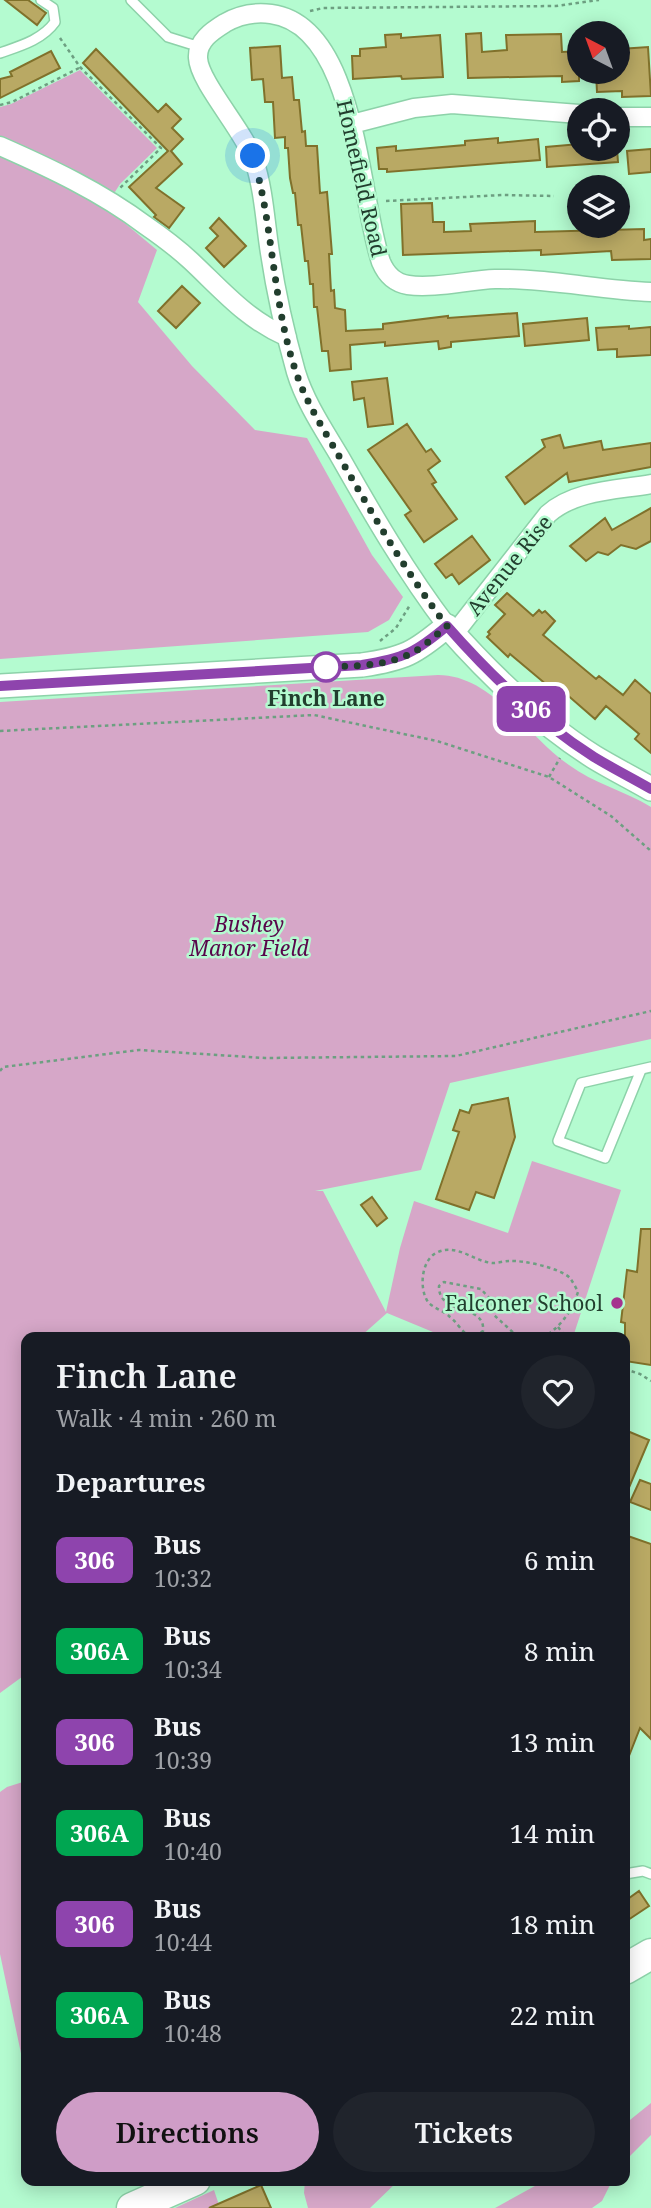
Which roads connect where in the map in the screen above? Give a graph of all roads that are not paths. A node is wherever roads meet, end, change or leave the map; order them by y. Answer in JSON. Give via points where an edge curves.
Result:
{"nodes":[{"id":1,"x":41,"y":0,"type":"edge"},
{"id":2,"x":131,"y":0,"type":"edge"},
{"id":3,"x":200,"y":47,"type":"junction"},
{"id":4,"x":0,"y":53,"type":"edge"},
{"id":5,"x":567,"y":113,"type":"edge"},
{"id":6,"x":630,"y":117,"type":"edge"},
{"id":7,"x":651,"y":117,"type":"edge"},
{"id":8,"x":352,"y":124,"type":"junction"},
{"id":9,"x":0,"y":146,"type":"edge"},
{"id":10,"x":651,"y":292,"type":"edge"},
{"id":11,"x":287,"y":337,"type":"junction"},
{"id":12,"x":651,"y":484,"type":"edge"},
{"id":13,"x":451,"y":630,"type":"junction"},
{"id":14,"x":0,"y":686,"type":"edge"},
{"id":15,"x":651,"y":789,"type":"edge"},
{"id":16,"x":651,"y":1067,"type":"edge"},
{"id":17,"x":641,"y":1070,"type":"junction"},
{"id":18,"x":630,"y":1873,"type":"edge"},
{"id":19,"x":651,"y":1874,"type":"edge"},
{"id":20,"x":651,"y":1954,"type":"edge"},
{"id":21,"x":630,"y":1966,"type":"edge"},
{"id":22,"x":182,"y":2186,"type":"edge"},
{"id":23,"x":132,"y":2208,"type":"edge"}],
"edges":[{"from":1,"to":4,"type":"lane","via":[[52,8],[52,26],[26,44]]},
{"from":2,"to":3,"type":"lane","via":[[168,37]]},
{"from":3,"to":8,"type":"street","name":"Homefield Road","via":[[230,20],[256,13],[297,23],[321,47]]},
{"from":3,"to":11,"type":"street","via":[[201,71],[253,156],[264,193]]},
{"from":5,"to":8,"type":"street","via":[[452,104],[414,108]]},
{"from":6,"to":7,"type":"street"},
{"from":8,"to":10,"type":"street","name":"Homefield Road","via":[[381,262],[390,276],[407,285],[530,280]]},
{"from":9,"to":11,"type":"street","via":[[86,187],[144,223],[264,326]]},
{"from":11,"to":13,"type":"street","via":[[312,408],[391,546]]},
{"from":12,"to":13,"type":"street","name":"Avenue Rise","via":[[580,496],[558,505]]},
{"from":13,"to":14,"type":"street","via":[[400,658],[362,665]]},
{"from":13,"to":15,"type":"street","via":[[539,716],[595,757]]},
{"from":16,"to":17,"type":"lane"},
{"from":17,"to":17,"type":"lane","via":[[581,1083],[558,1141],[605,1158]]},
{"from":18,"to":19,"type":"lane"},
{"from":20,"to":21,"type":"main road"},
{"from":22,"to":23,"type":"main road"}]}
